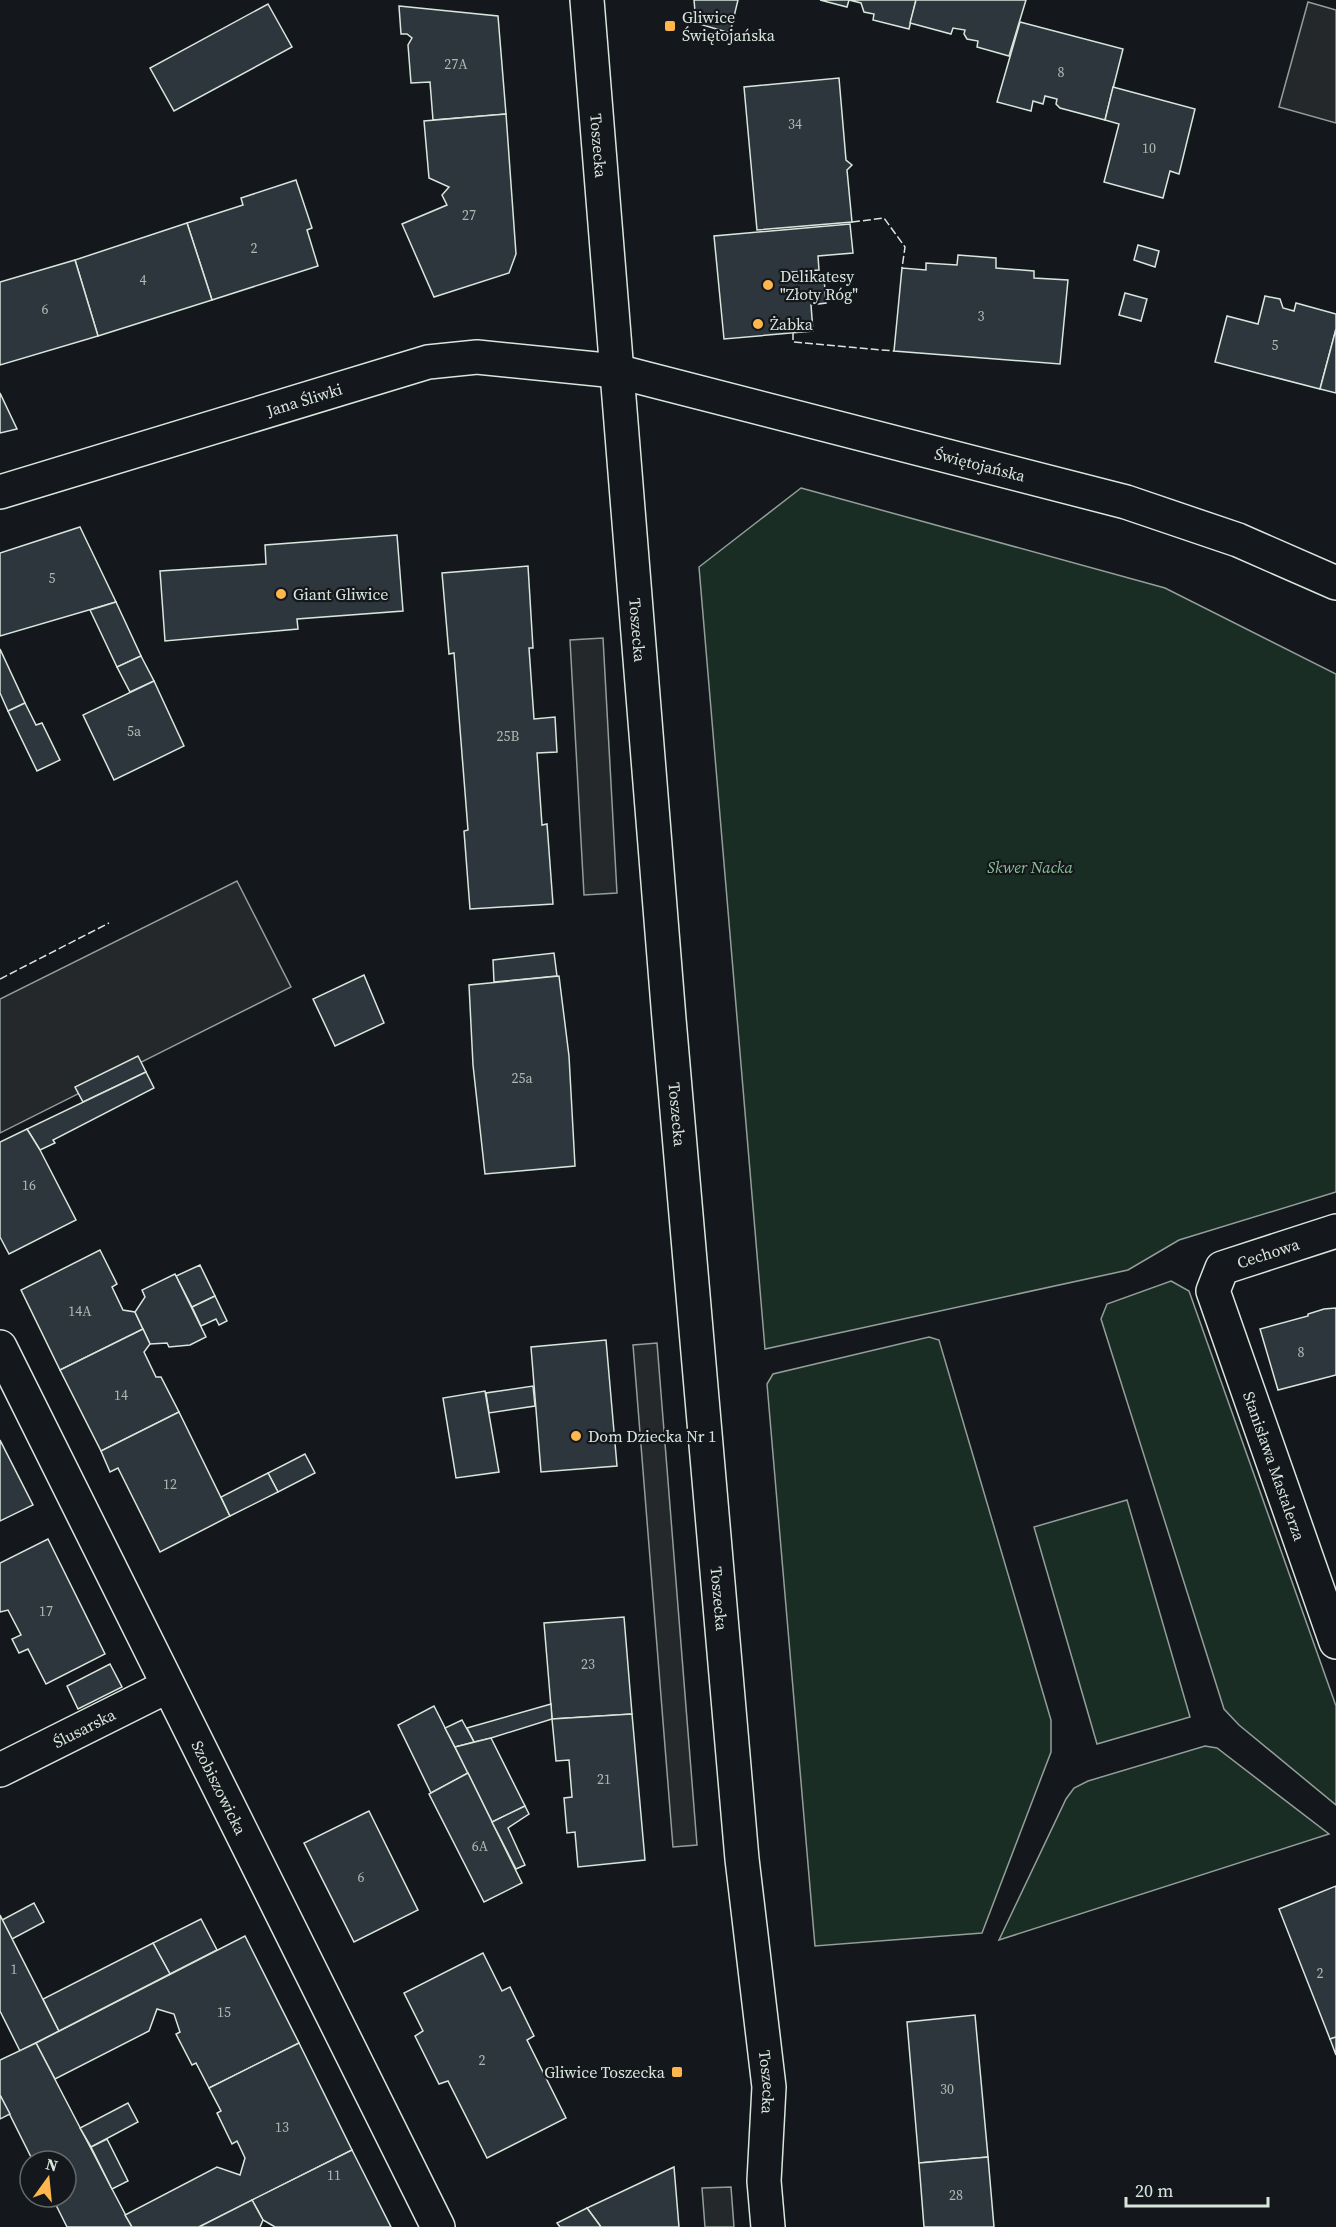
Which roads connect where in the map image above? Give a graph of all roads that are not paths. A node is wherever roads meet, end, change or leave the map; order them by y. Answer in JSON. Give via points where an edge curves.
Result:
{"nodes":[{"id":1,"x":587,"y":0,"type":"edge"},
{"id":2,"x":616,"y":371,"type":"junction"},
{"id":3,"x":0,"y":492,"type":"edge"},
{"id":4,"x":1336,"y":583,"type":"edge"},
{"id":5,"x":1336,"y":1231,"type":"edge"},
{"id":6,"x":1213,"y":1291,"type":"joint"},
{"id":7,"x":0,"y":1347,"type":"edge"},
{"id":8,"x":1336,"y":1642,"type":"edge"},
{"id":9,"x":168,"y":1686,"type":"junction"},
{"id":10,"x":0,"y":1770,"type":"edge"},
{"id":11,"x":438,"y":2227,"type":"edge"},
{"id":12,"x":768,"y":2227,"type":"edge"}],
"edges":[{"from":1,"to":2,"type":"street","name":"Toszecka"},
{"from":2,"to":3,"type":"street","name":"Jana Śliwki","via":[[477,357],[428,363]]},
{"from":2,"to":4,"type":"street","name":"Świętojańska","via":[[1126,502],[1238,540]]},
{"from":2,"to":12,"type":"street","name":"Toszecka","via":[[742,1859],[769,2087],[765,2181]]},
{"from":5,"to":6,"type":"street","name":"Cechowa","via":[[1222,1268]]},
{"from":6,"to":8,"type":"street","name":"Stanisława Mastalerza"},
{"from":7,"to":9,"type":"street","name":"Szobiszowicka"},
{"from":9,"to":10,"type":"street","name":"Ślusarska"},
{"from":9,"to":11,"type":"street","name":"Szobiszowicka"}]}
